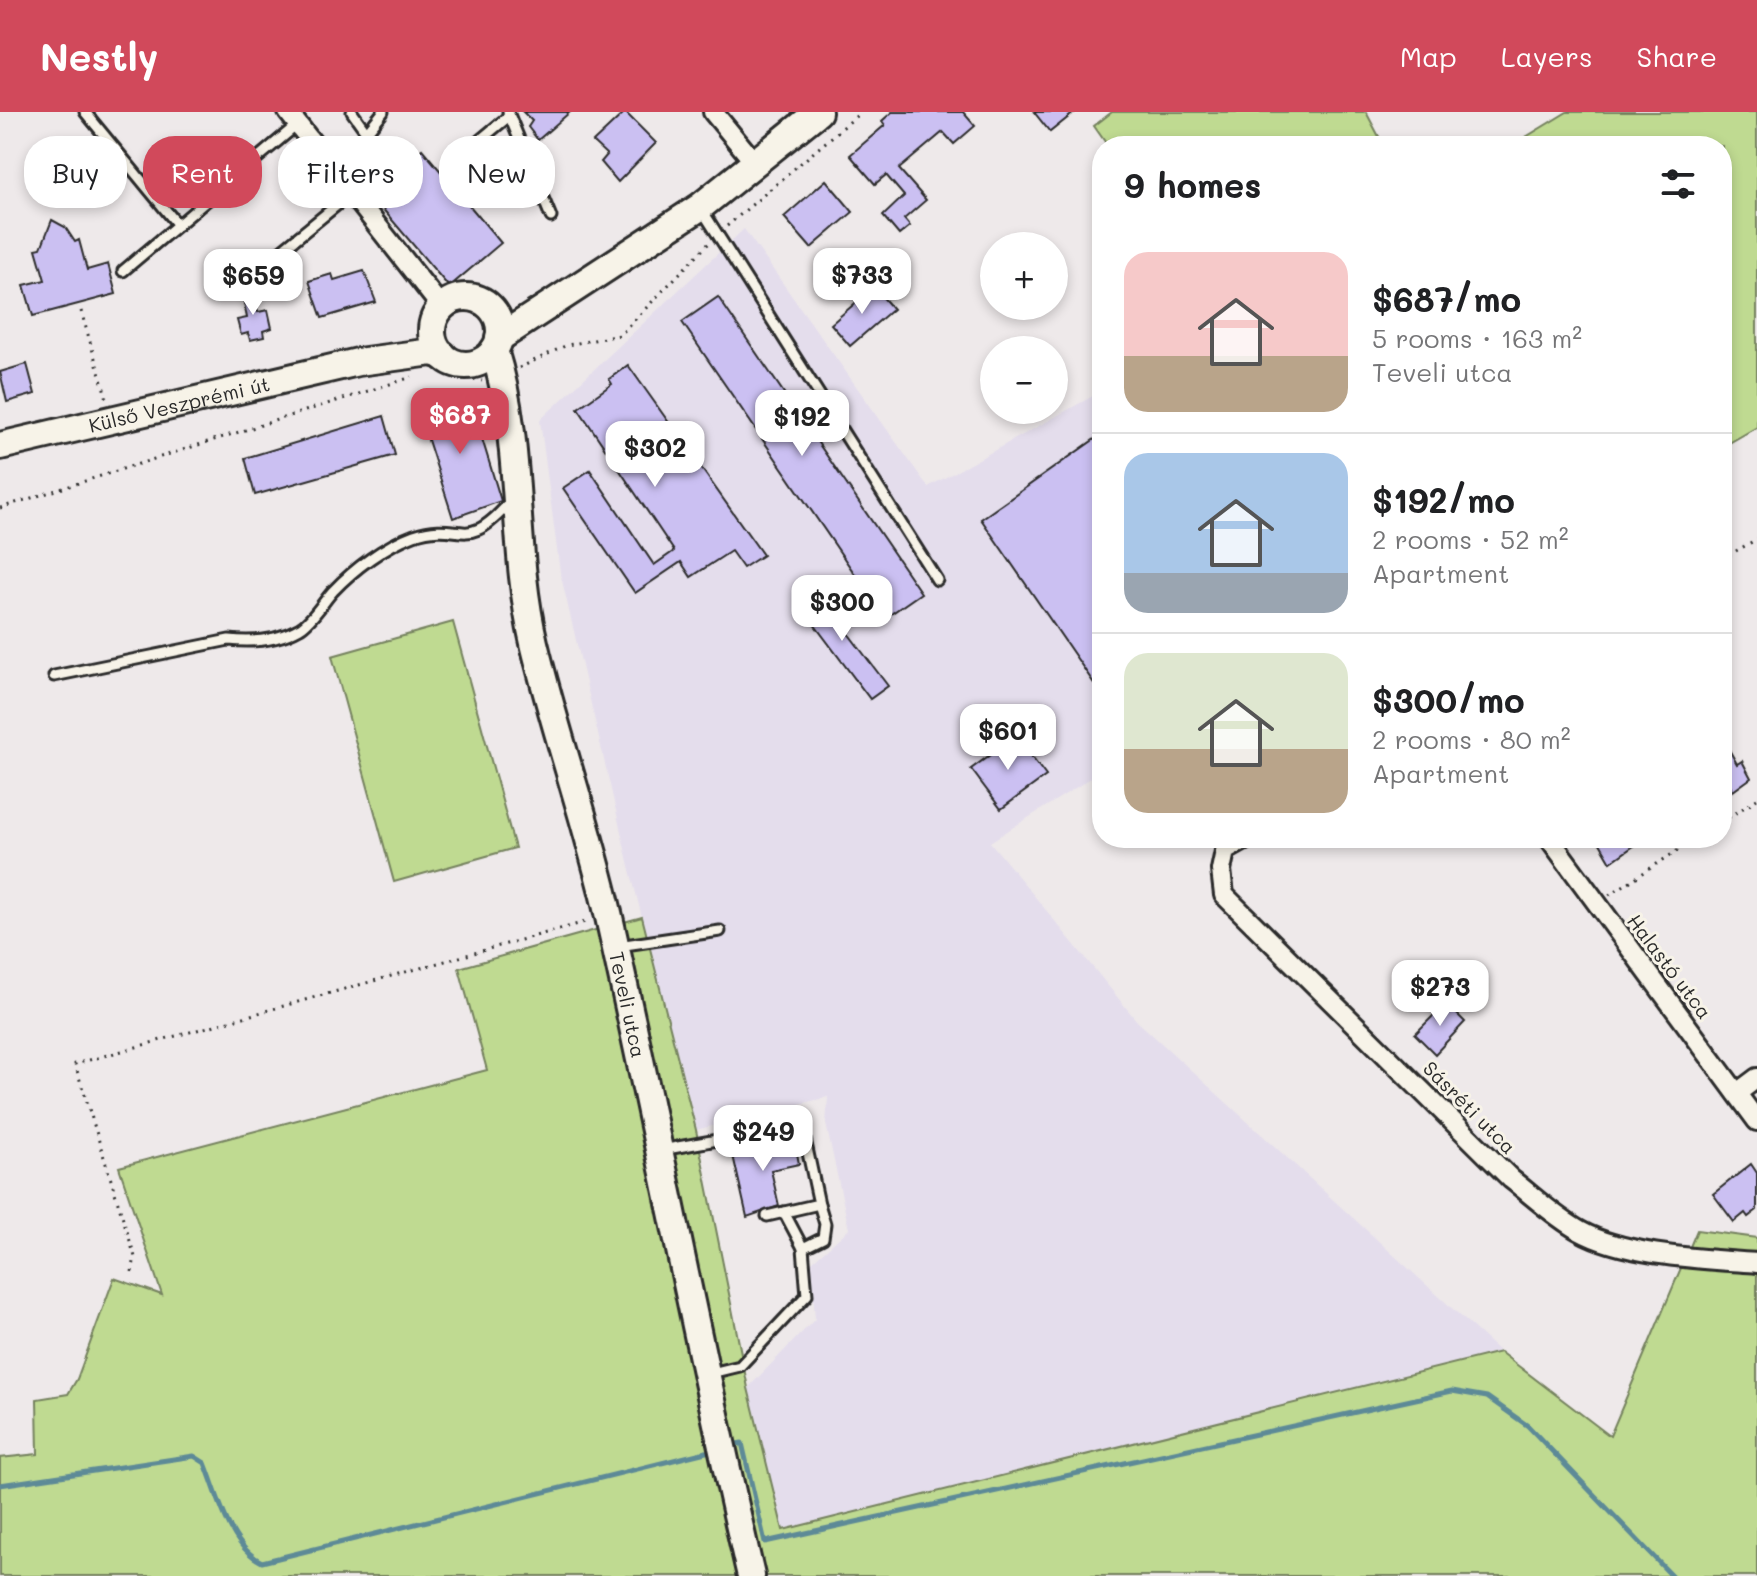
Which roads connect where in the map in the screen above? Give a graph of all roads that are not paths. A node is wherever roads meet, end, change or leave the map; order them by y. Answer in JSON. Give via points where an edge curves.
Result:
{"nodes":[{"id":1,"x":85,"y":112,"type":"edge"},
{"id":2,"x":352,"y":112,"type":"edge"},
{"id":3,"x":383,"y":112,"type":"edge"},
{"id":4,"x":713,"y":112,"type":"edge"},
{"id":5,"x":818,"y":112,"type":"edge"},
{"id":6,"x":509,"y":114,"type":"edge"},
{"id":7,"x":293,"y":118,"type":"edge"},
{"id":8,"x":367,"y":133,"type":"junction"},
{"id":9,"x":308,"y":136,"type":"edge"},
{"id":10,"x":365,"y":136,"type":"edge"},
{"id":11,"x":484,"y":136,"type":"edge"},
{"id":12,"x":755,"y":163,"type":"junction"},
{"id":13,"x":700,"y":207,"type":"junction"},
{"id":14,"x":333,"y":208,"type":"edge"},
{"id":15,"x":365,"y":208,"type":"edge"},
{"id":16,"x":551,"y":217,"type":"dead end"},
{"id":17,"x":178,"y":225,"type":"junction"},
{"id":18,"x":272,"y":258,"type":"dead end"},
{"id":19,"x":123,"y":271,"type":"dead end"},
{"id":20,"x":586,"y":283,"type":"junction"},
{"id":21,"x":488,"y":306,"type":"junction"},
{"id":22,"x":440,"y":311,"type":"junction"},
{"id":23,"x":496,"y":344,"type":"junction"},
{"id":24,"x":358,"y":362,"type":"junction"},
{"id":25,"x":449,"y":364,"type":"junction"},
{"id":26,"x":493,"y":379,"type":"junction"},
{"id":27,"x":0,"y":446,"type":"edge"},
{"id":28,"x":519,"y":492,"type":"junction"},
{"id":29,"x":937,"y":580,"type":"dead end"},
{"id":30,"x":54,"y":676,"type":"dead end"},
{"id":31,"x":1230,"y":848,"type":"edge"},
{"id":32,"x":1556,"y":848,"type":"edge"},
{"id":33,"x":720,"y":931,"type":"dead end"},
{"id":34,"x":615,"y":947,"type":"junction"},
{"id":35,"x":1757,"y":1078,"type":"edge"},
{"id":36,"x":1737,"y":1093,"type":"junction"},
{"id":37,"x":1757,"y":1121,"type":"edge"},
{"id":38,"x":658,"y":1151,"type":"junction"},
{"id":39,"x":819,"y":1204,"type":"junction"},
{"id":40,"x":784,"y":1212,"type":"junction"},
{"id":41,"x":767,"y":1216,"type":"dead end"},
{"id":42,"x":803,"y":1248,"type":"junction"},
{"id":43,"x":1757,"y":1263,"type":"edge"},
{"id":44,"x":704,"y":1375,"type":"junction"},
{"id":45,"x":751,"y":1576,"type":"edge"}],
"edges":[{"from":1,"to":17,"type":"lane"},
{"from":2,"to":8,"type":"lane"},
{"from":3,"to":8,"type":"lane"},
{"from":4,"to":12,"type":"street"},
{"from":5,"to":12,"type":"main road"},
{"from":6,"to":11,"type":"lane"},
{"from":6,"to":16,"type":"lane"},
{"from":7,"to":9,"type":"street"},
{"from":7,"to":17,"type":"lane"},
{"from":8,"to":10,"type":"lane"},
{"from":12,"to":13,"type":"main road"},
{"from":13,"to":20,"type":"main road"},
{"from":13,"to":29,"type":"lane"},
{"from":14,"to":18,"type":"lane"},
{"from":15,"to":22,"type":"street"},
{"from":17,"to":19,"type":"lane"},
{"from":20,"to":21,"type":"main road","via":[[524,305]]},
{"from":20,"to":23,"type":"main road"},
{"from":21,"to":22,"type":"main road","via":[[461,298]]},
{"from":21,"to":23,"type":"main road","via":[[498,320]]},
{"from":22,"to":24,"type":"main road","name":"Külső Veszprémi út","via":[[409,339]]},
{"from":22,"to":25,"type":"main road","via":[[433,335]]},
{"from":23,"to":25,"type":"main road","via":[[477,363]]},
{"from":23,"to":26,"type":"main road","name":"Teveli utca"},
{"from":24,"to":25,"type":"main road","name":"Külső Veszprémi út","via":[[432,352]]},
{"from":24,"to":27,"type":"main road","name":"Külső Veszprémi út"},
{"from":25,"to":26,"type":"main road"},
{"from":26,"to":28,"type":"main road","name":"Teveli utca","via":[[512,433]]},
{"from":28,"to":30,"type":"lane","via":[[489,525],[474,533],[413,536],[355,569],[302,627],[256,643],[229,640]]},
{"from":28,"to":34,"type":"main road","name":"Teveli utca","via":[[521,584]]},
{"from":31,"to":43,"type":"street","name":"Sásréti utca","via":[[1221,870],[1224,895],[1511,1179],[1593,1236],[1633,1247]]},
{"from":32,"to":36,"type":"street","name":"Halastó utca"},
{"from":33,"to":34,"type":"lane"},
{"from":34,"to":38,"type":"main road","name":"Teveli utca"},
{"from":35,"to":36,"type":"street"},
{"from":36,"to":37,"type":"street","name":"Halastó utca"},
{"from":38,"to":39,"type":"lane","via":[[802,1125]]},
{"from":38,"to":44,"type":"main road","name":"Teveli utca"},
{"from":39,"to":40,"type":"lane"},
{"from":39,"to":42,"type":"lane","via":[[823,1238]]},
{"from":40,"to":41,"type":"lane"},
{"from":40,"to":42,"type":"lane"},
{"from":42,"to":44,"type":"lane","via":[[807,1295],[740,1366]]},
{"from":44,"to":45,"type":"main road","name":"Teveli utca"}]}
